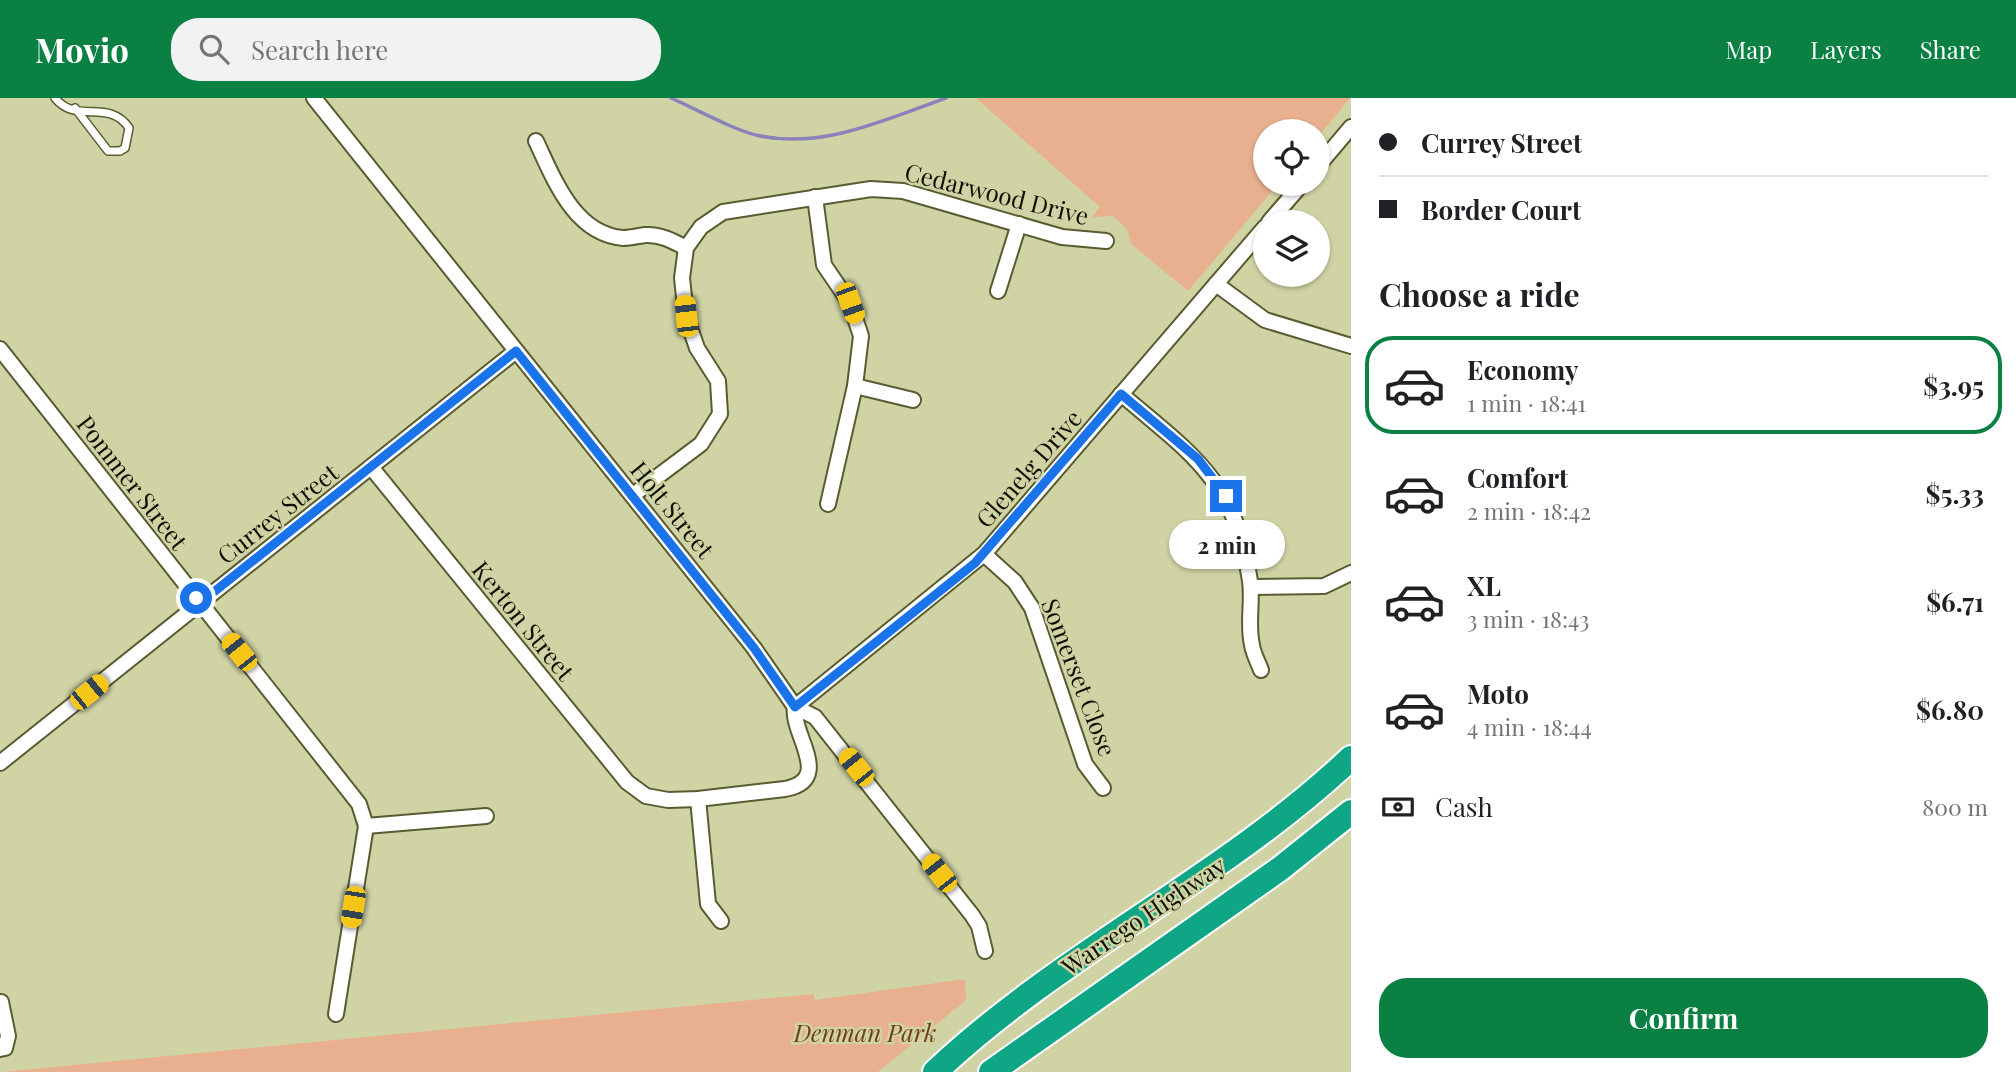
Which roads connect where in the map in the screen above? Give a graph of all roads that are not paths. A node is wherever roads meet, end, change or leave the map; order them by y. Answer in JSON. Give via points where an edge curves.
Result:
{"nodes":[{"id":1,"x":55,"y":98,"type":"edge"},
{"id":2,"x":314,"y":98,"type":"edge"},
{"id":3,"x":75,"y":108,"type":"junction"},
{"id":4,"x":1351,"y":127,"type":"edge"},
{"id":5,"x":536,"y":141,"type":"dead end"},
{"id":6,"x":1330,"y":152,"type":"edge"},
{"id":7,"x":1292,"y":196,"type":"edge"},
{"id":8,"x":815,"y":197,"type":"junction"},
{"id":9,"x":1279,"y":210,"type":"edge"},
{"id":10,"x":1019,"y":224,"type":"junction"},
{"id":11,"x":1106,"y":240,"type":"dead end"},
{"id":12,"x":1253,"y":241,"type":"edge"},
{"id":13,"x":686,"y":248,"type":"junction"},
{"id":14,"x":1216,"y":284,"type":"junction"},
{"id":15,"x":998,"y":291,"type":"dead end"},
{"id":16,"x":1351,"y":346,"type":"edge"},
{"id":17,"x":0,"y":349,"type":"edge"},
{"id":18,"x":516,"y":351,"type":"junction"},
{"id":19,"x":855,"y":386,"type":"junction"},
{"id":20,"x":1121,"y":394,"type":"junction"},
{"id":21,"x":913,"y":400,"type":"dead end"},
{"id":22,"x":371,"y":467,"type":"junction"},
{"id":23,"x":633,"y":495,"type":"junction"},
{"id":24,"x":828,"y":504,"type":"dead end"},
{"id":25,"x":984,"y":554,"type":"junction"},
{"id":26,"x":1351,"y":573,"type":"edge"},
{"id":27,"x":1251,"y":587,"type":"junction"},
{"id":28,"x":200,"y":603,"type":"junction"},
{"id":29,"x":1261,"y":670,"type":"dead end"},
{"id":30,"x":795,"y":707,"type":"junction"},
{"id":31,"x":1351,"y":758,"type":"edge"},
{"id":32,"x":0,"y":764,"type":"edge"},
{"id":33,"x":1103,"y":788,"type":"dead end"},
{"id":34,"x":698,"y":799,"type":"junction"},
{"id":35,"x":1351,"y":812,"type":"edge"},
{"id":36,"x":486,"y":817,"type":"dead end"},
{"id":37,"x":366,"y":826,"type":"junction"},
{"id":38,"x":721,"y":921,"type":"dead end"},
{"id":39,"x":985,"y":951,"type":"dead end"},
{"id":40,"x":0,"y":1001,"type":"edge"},
{"id":41,"x":1016,"y":1004,"type":"junction"},
{"id":42,"x":1086,"y":1004,"type":"junction"},
{"id":43,"x":336,"y":1014,"type":"dead end"},
{"id":44,"x":0,"y":1049,"type":"edge"},
{"id":45,"x":916,"y":1072,"type":"edge"},
{"id":46,"x":935,"y":1072,"type":"edge"},
{"id":47,"x":991,"y":1072,"type":"edge"},
{"id":48,"x":1017,"y":1072,"type":"edge"}],
"edges":[{"from":1,"to":3,"type":"lane"},
{"from":2,"to":18,"type":"street","name":"Holt Street"},
{"from":3,"to":3,"type":"lane","via":[[103,105],[118,110],[129,128],[125,148],[114,152],[102,146]]},
{"from":4,"to":6,"type":"street"},
{"from":5,"to":13,"type":"street","via":[[576,214],[601,232],[624,238],[666,237]]},
{"from":7,"to":9,"type":"street"},
{"from":8,"to":10,"type":"street","name":"Cedarwood Drive","via":[[871,189],[903,191]]},
{"from":8,"to":13,"type":"street","name":"Cedarwood Drive","via":[[723,212],[701,227]]},
{"from":8,"to":19,"type":"street","via":[[824,265],[850,303],[861,336]]},
{"from":10,"to":11,"type":"street","name":"Cedarwood Drive","via":[[1062,237]]},
{"from":10,"to":15,"type":"street"},
{"from":12,"to":14,"type":"street","name":"Glenelg Drive"},
{"from":13,"to":23,"type":"street","via":[[682,278],[686,316],[697,348],[718,382],[720,414],[701,444]]},
{"from":14,"to":16,"type":"street","via":[[1265,320]]},
{"from":14,"to":20,"type":"street","name":"Glenelg Drive"},
{"from":17,"to":28,"type":"street","name":"Pommer Street"},
{"from":18,"to":22,"type":"street","name":"Currey Street"},
{"from":18,"to":23,"type":"street","name":"Holt Street"},
{"from":19,"to":21,"type":"street"},
{"from":19,"to":24,"type":"street"},
{"from":20,"to":25,"type":"street","name":"Glenelg Drive"},
{"from":20,"to":27,"type":"street","via":[[1212,474],[1239,526]]},
{"from":22,"to":28,"type":"street","name":"Currey Street"},
{"from":22,"to":34,"type":"street","name":"Kerton Street","via":[[627,782],[646,796]]},
{"from":23,"to":30,"type":"street","name":"Holt Street"},
{"from":25,"to":30,"type":"street","name":"Glenelg Drive"},
{"from":25,"to":33,"type":"street","name":"Somerset Close","via":[[1015,582],[1031,608],[1085,764]]},
{"from":26,"to":27,"type":"street","via":[[1324,586]]},
{"from":27,"to":29,"type":"street","via":[[1251,645]]},
{"from":28,"to":32,"type":"street","name":"Currey Street"},
{"from":28,"to":37,"type":"street","name":"Pommer Street","via":[[359,804]]},
{"from":30,"to":34,"type":"street","via":[[794,722],[809,759],[803,780],[789,789]]},
{"from":30,"to":39,"type":"street","name":"Holt Street","via":[[815,717],[972,915]]},
{"from":31,"to":41,"type":"highway","name":"Warrego Highway","via":[[1256,837]]},
{"from":34,"to":38,"type":"street","via":[[708,904]]},
{"from":35,"to":42,"type":"highway","name":"Warrego Highway","via":[[1243,896]]},
{"from":36,"to":37,"type":"street"},
{"from":37,"to":43,"type":"street"},
{"from":40,"to":44,"type":"street","via":[[8,1036],[5,1048]]},
{"from":41,"to":45,"type":"highway","via":[[984,1015]]},
{"from":41,"to":46,"type":"highway","name":"Warrego Highway"},
{"from":42,"to":47,"type":"highway","name":"Warrego Highway"},
{"from":42,"to":48,"type":"highway","via":[[1066,1030]]}]}
